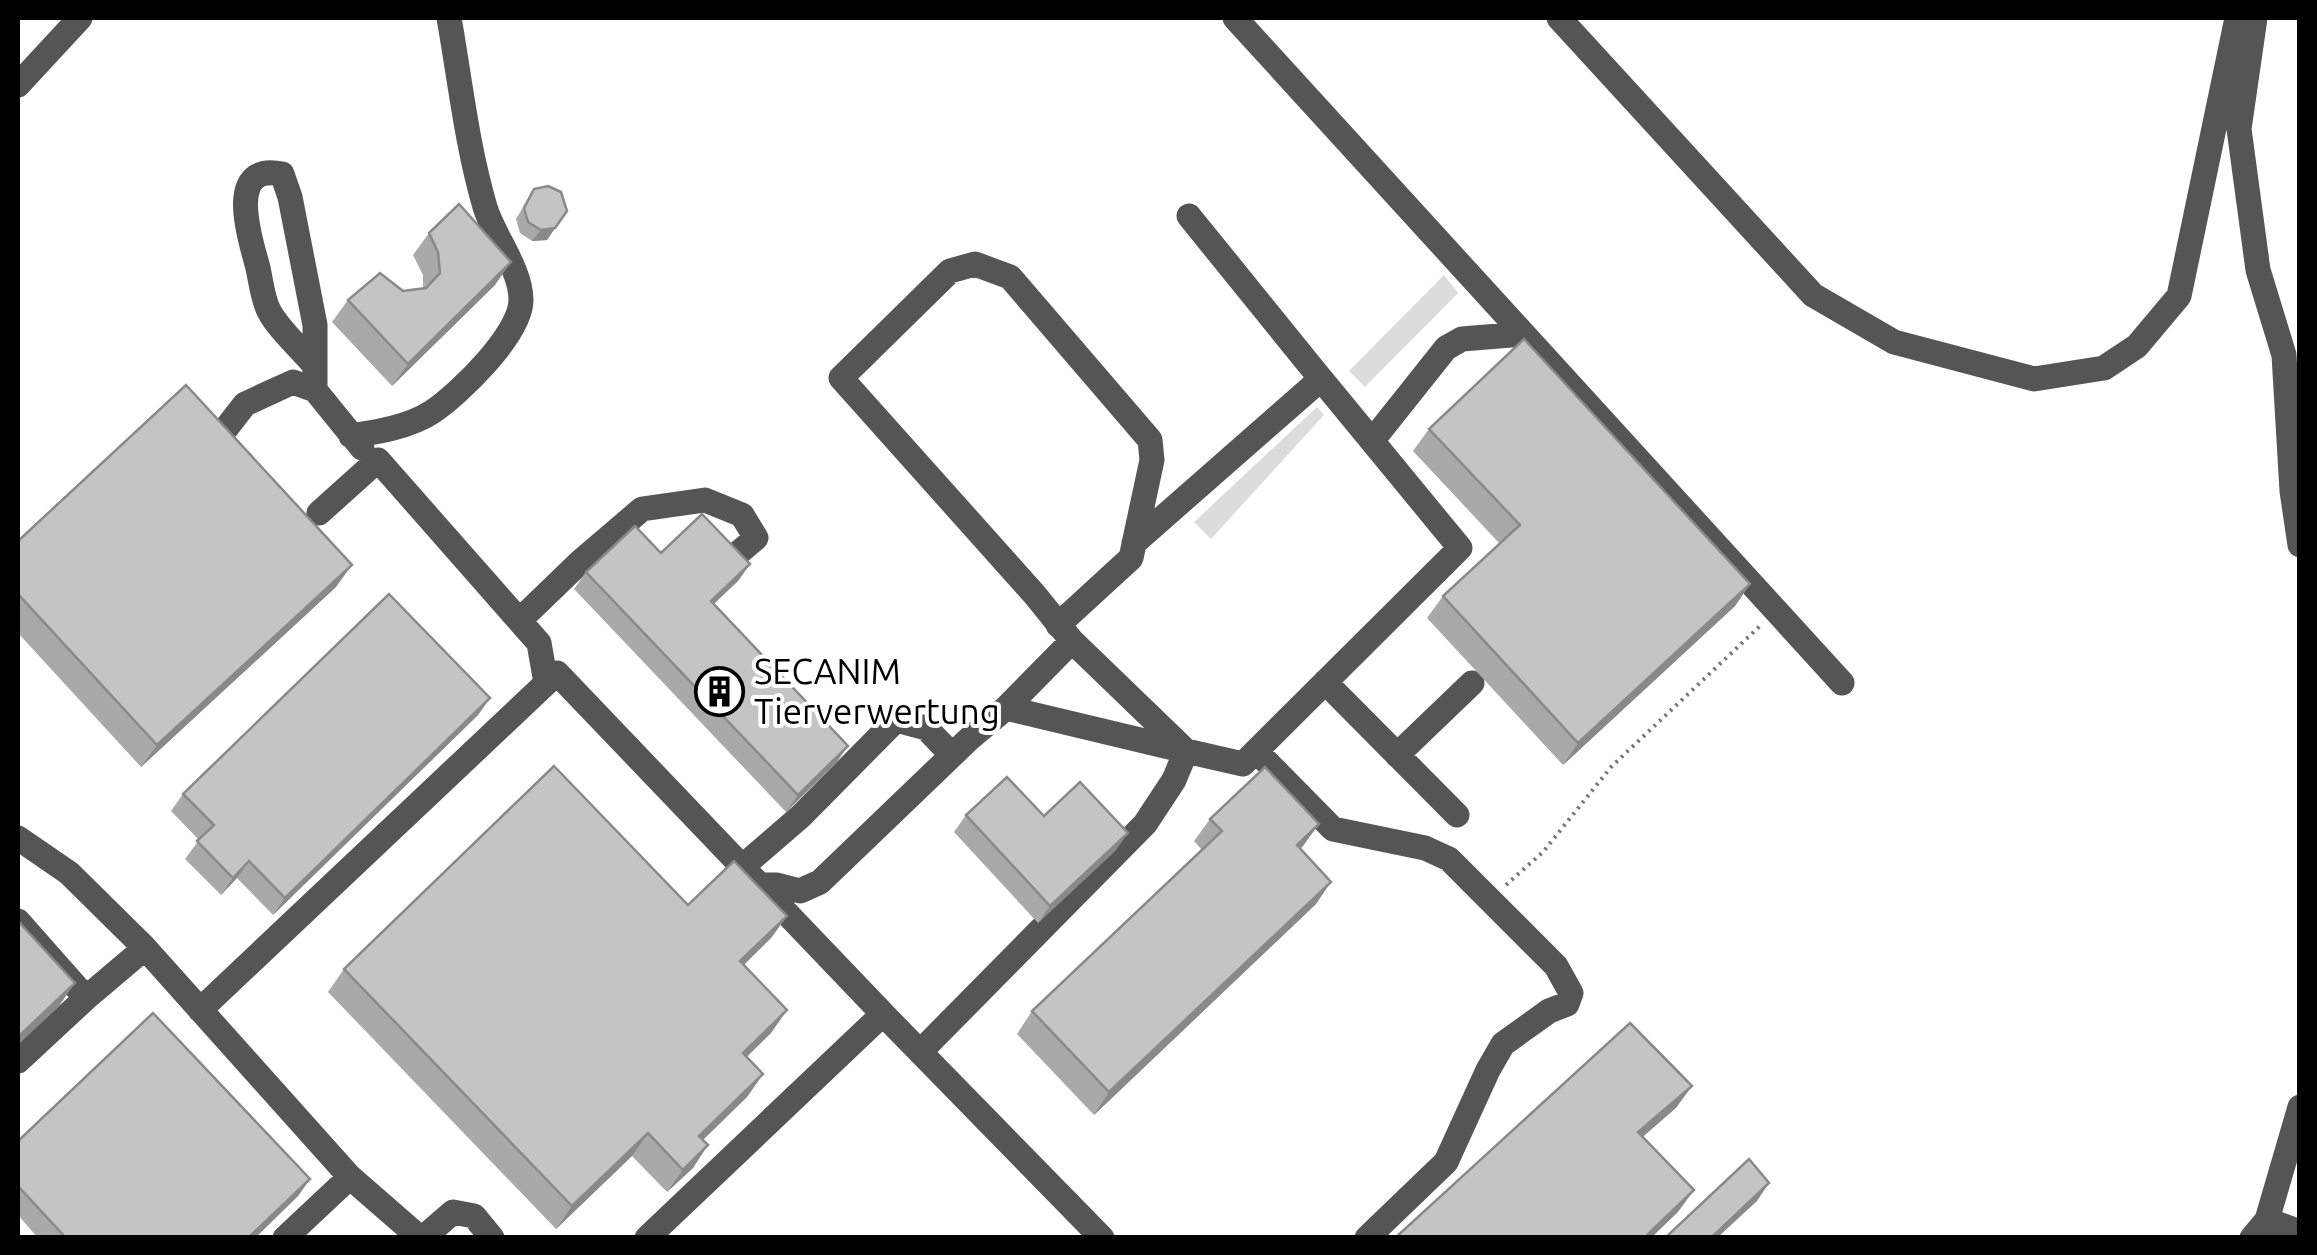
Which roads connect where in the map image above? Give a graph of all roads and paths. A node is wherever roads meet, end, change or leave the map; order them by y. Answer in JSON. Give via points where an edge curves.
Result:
{"nodes":[{"id":1,"x":80,"y":18,"type":"edge"},
{"id":2,"x":449,"y":18,"type":"edge"},
{"id":3,"x":1236,"y":18,"type":"edge"},
{"id":4,"x":1559,"y":18,"type":"edge"},
{"id":5,"x":2237,"y":18,"type":"edge"},
{"id":6,"x":2255,"y":18,"type":"edge"},
{"id":7,"x":18,"y":85,"type":"edge"},
{"id":8,"x":1189,"y":216,"type":"dead end"},
{"id":9,"x":1522,"y":334,"type":"junction"},
{"id":10,"x":315,"y":378,"type":"junction"},
{"id":11,"x":1321,"y":380,"type":"junction"},
{"id":12,"x":224,"y":431,"type":"edge"},
{"id":13,"x":351,"y":436,"type":"junction"},
{"id":14,"x":1372,"y":441,"type":"junction"},
{"id":15,"x":376,"y":463,"type":"junction"},
{"id":16,"x":319,"y":513,"type":"dead end"},
{"id":17,"x":1134,"y":543,"type":"junction"},
{"id":18,"x":2300,"y":545,"type":"edge"},
{"id":19,"x":730,"y":560,"type":"edge"},
{"id":20,"x":1776,"y":611,"type":"junction"},
{"id":21,"x":520,"y":620,"type":"junction"},
{"id":22,"x":1065,"y":633,"type":"junction"},
{"id":23,"x":1325,"y":682,"type":"junction"},
{"id":24,"x":546,"y":683,"type":"junction"},
{"id":25,"x":1472,"y":683,"type":"dead end"},
{"id":26,"x":1842,"y":683,"type":"dead end"},
{"id":27,"x":1006,"y":708,"type":"junction"},
{"id":28,"x":1186,"y":751,"type":"junction"},
{"id":29,"x":1256,"y":751,"type":"junction"},
{"id":30,"x":1397,"y":755,"type":"junction"},
{"id":31,"x":952,"y":756,"type":"junction"},
{"id":32,"x":1456,"y":815,"type":"dead end"},
{"id":33,"x":18,"y":838,"type":"edge"},
{"id":34,"x":751,"y":876,"type":"junction"},
{"id":35,"x":1486,"y":896,"type":"junction"},
{"id":36,"x":18,"y":921,"type":"edge"},
{"id":37,"x":144,"y":948,"type":"junction"},
{"id":38,"x":86,"y":998,"type":"junction"},
{"id":39,"x":200,"y":1010,"type":"junction"},
{"id":40,"x":883,"y":1014,"type":"junction"},
{"id":41,"x":920,"y":1052,"type":"junction"},
{"id":42,"x":18,"y":1062,"type":"edge"},
{"id":43,"x":2300,"y":1107,"type":"edge"},
{"id":44,"x":350,"y":1177,"type":"junction"},
{"id":45,"x":2259,"y":1229,"type":"edge"},
{"id":46,"x":2300,"y":1232,"type":"edge"},
{"id":47,"x":419,"y":1237,"type":"edge"},
{"id":48,"x":285,"y":1238,"type":"edge"},
{"id":49,"x":492,"y":1238,"type":"edge"},
{"id":50,"x":647,"y":1238,"type":"edge"},
{"id":51,"x":1102,"y":1238,"type":"edge"},
{"id":52,"x":1366,"y":1238,"type":"edge"}],
"edges":[{"from":1,"to":7,"type":"street"},
{"from":2,"to":13,"type":"street","via":[[483,201],[521,300],[500,350],[431,412]]},
{"from":3,"to":9,"type":"street"},
{"from":4,"to":5,"type":"street","via":[[1813,295],[1894,342],[2034,379],[2104,368],[2138,346],[2179,296]]},
{"from":6,"to":18,"type":"street","via":[[2240,129],[2258,270],[2284,355]]},
{"from":8,"to":11,"type":"street"},
{"from":9,"to":14,"type":"street","via":[[1462,339],[1446,348]]},
{"from":9,"to":20,"type":"street"},
{"from":10,"to":10,"type":"street","via":[[315,326],[290,197],[282,174],[270,171],[247,190],[245,224],[269,311]]},
{"from":10,"to":12,"type":"street","via":[[245,404]]},
{"from":10,"to":13,"type":"street"},
{"from":11,"to":14,"type":"street"},
{"from":11,"to":17,"type":"street"},
{"from":13,"to":15,"type":"street"},
{"from":14,"to":23,"type":"street","via":[[1460,548]]},
{"from":15,"to":16,"type":"street"},
{"from":15,"to":21,"type":"street"},
{"from":17,"to":22,"type":"street","via":[[1130,558]]},
{"from":17,"to":22,"type":"street","via":[[1152,460],[1150,440],[1010,277],[975,264],[950,270],[841,378]]},
{"from":19,"to":21,"type":"street","via":[[756,538],[742,515],[705,500],[642,509]]},
{"from":20,"to":26,"type":"street"},
{"from":20,"to":35,"type":"path","via":[[1611,767],[1512,882]]},
{"from":21,"to":24,"type":"street","via":[[539,643]]},
{"from":22,"to":27,"type":"street"},
{"from":22,"to":28,"type":"street"},
{"from":23,"to":29,"type":"street"},
{"from":23,"to":30,"type":"street"},
{"from":24,"to":34,"type":"street","via":[[556,673]]},
{"from":24,"to":39,"type":"street"},
{"from":25,"to":30,"type":"street"},
{"from":27,"to":28,"type":"street"},
{"from":27,"to":31,"type":"street"},
{"from":28,"to":29,"type":"street","via":[[1242,764]]},
{"from":28,"to":41,"type":"street","via":[[1145,824]]},
{"from":29,"to":35,"type":"street","via":[[1333,830],[1426,848],[1449,859]]},
{"from":30,"to":32,"type":"street"},
{"from":31,"to":34,"type":"street","via":[[820,882],[800,891]]},
{"from":31,"to":34,"type":"street","via":[[926,728],[896,720]]},
{"from":33,"to":37,"type":"street","via":[[69,873]]},
{"from":34,"to":40,"type":"street"},
{"from":35,"to":52,"type":"street","via":[[1556,966],[1571,993],[1567,1004],[1503,1044],[1446,1162]]},
{"from":36,"to":38,"type":"street"},
{"from":37,"to":38,"type":"street"},
{"from":37,"to":39,"type":"street"},
{"from":38,"to":42,"type":"street"},
{"from":39,"to":44,"type":"street"},
{"from":40,"to":41,"type":"street"},
{"from":40,"to":50,"type":"street"},
{"from":41,"to":51,"type":"street"},
{"from":43,"to":45,"type":"street"},
{"from":44,"to":47,"type":"street"},
{"from":44,"to":48,"type":"street"},
{"from":45,"to":46,"type":"street"},
{"from":47,"to":49,"type":"street","via":[[452,1212],[474,1216]]}]}
